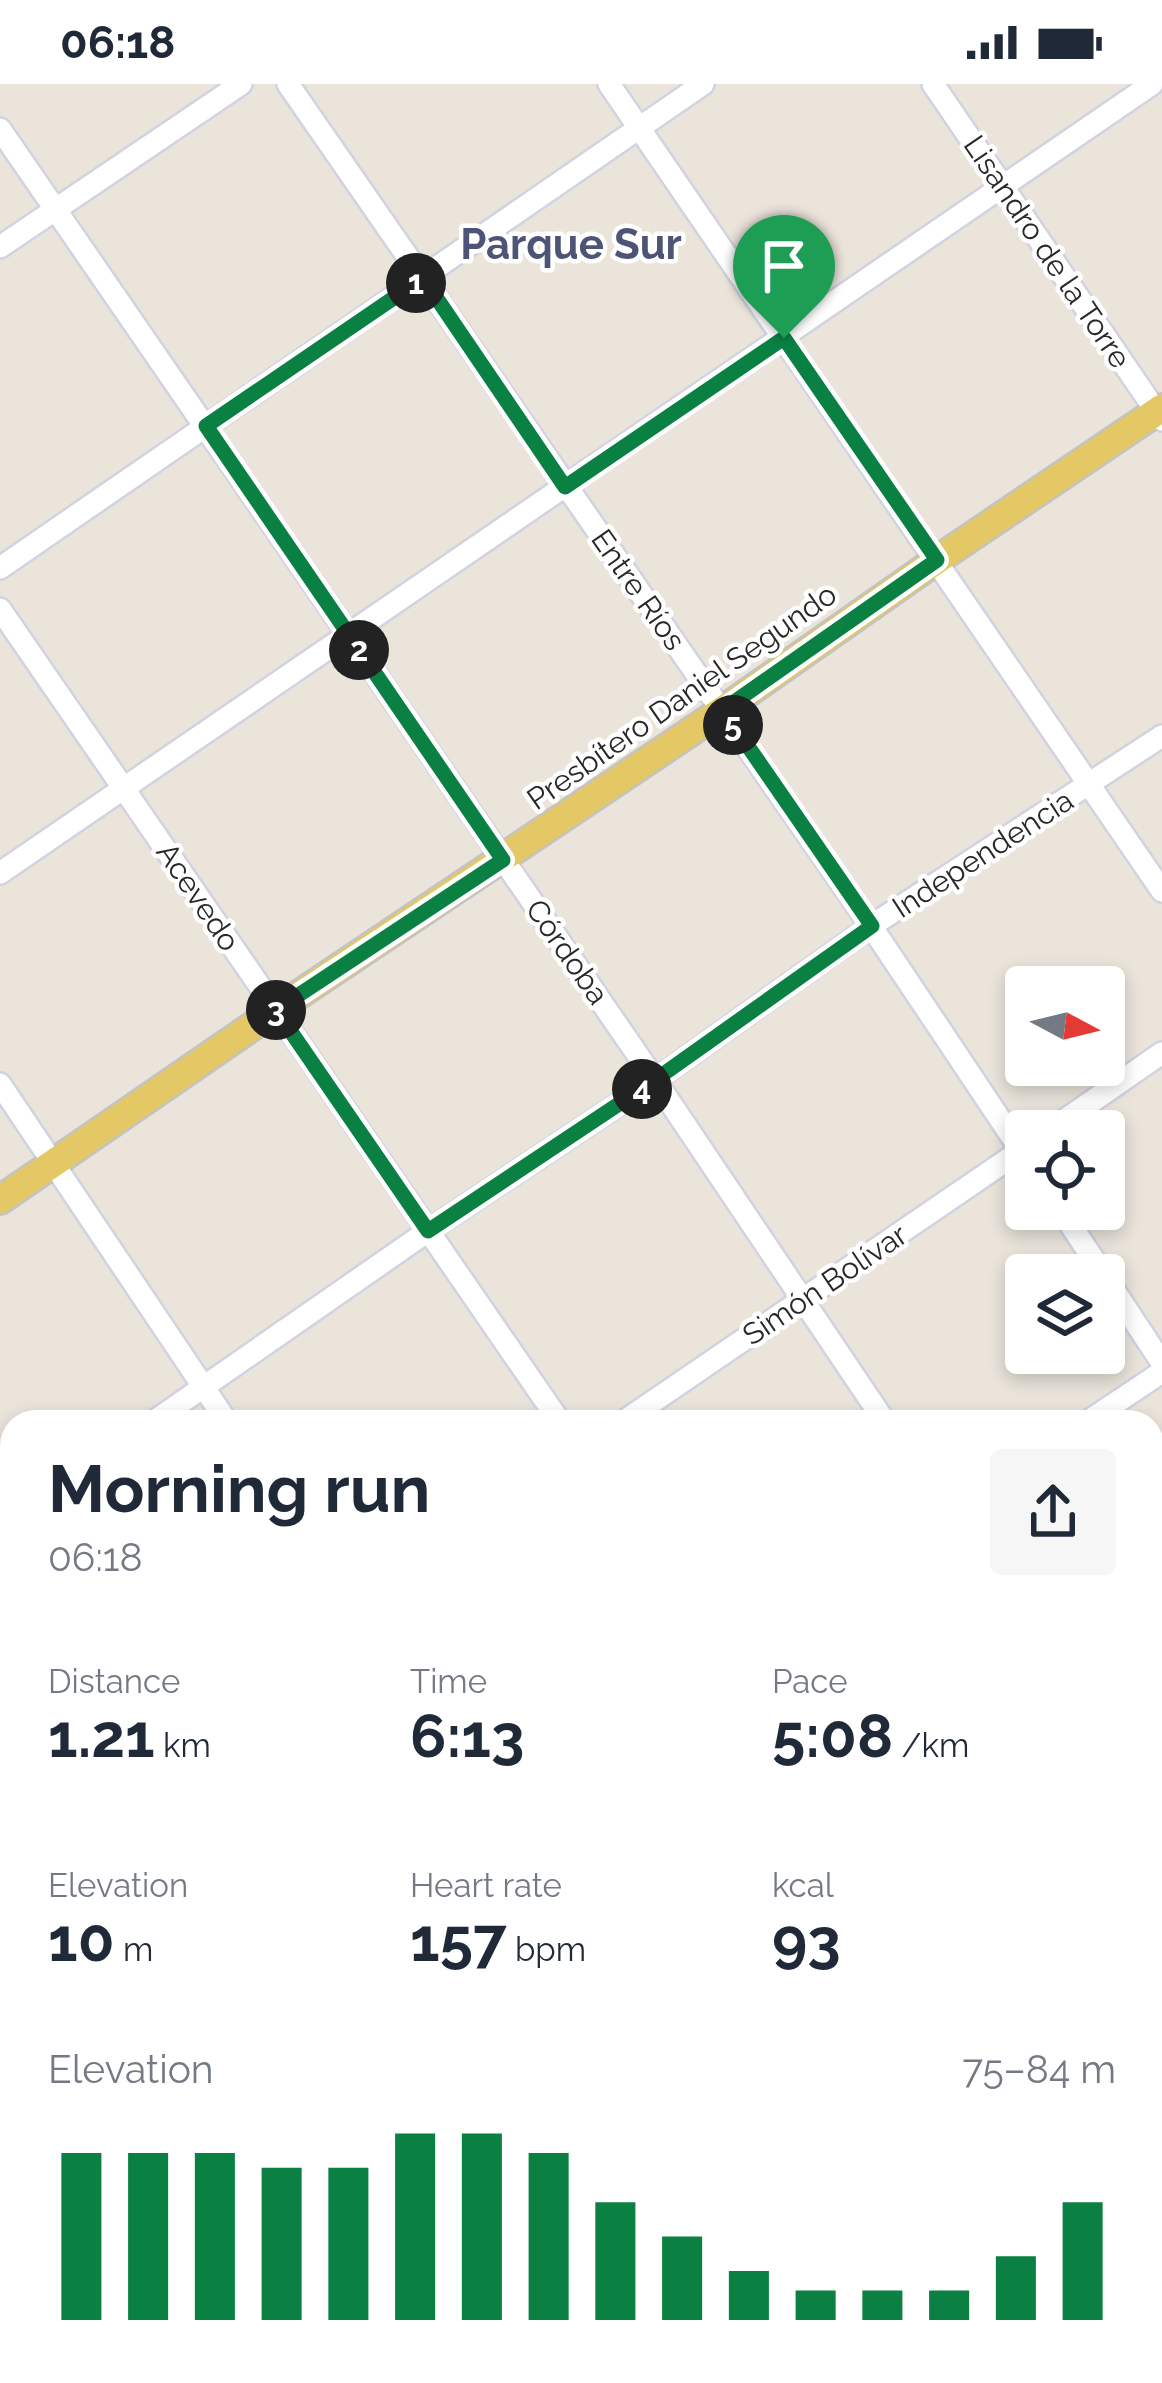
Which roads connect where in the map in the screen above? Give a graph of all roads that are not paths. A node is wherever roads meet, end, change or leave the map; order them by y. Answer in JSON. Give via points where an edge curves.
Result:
{"nodes":[{"id":1,"x":242,"y":84,"type":"edge"},
{"id":2,"x":288,"y":84,"type":"edge"},
{"id":3,"x":609,"y":84,"type":"edge"},
{"id":4,"x":703,"y":84,"type":"edge"},
{"id":5,"x":932,"y":84,"type":"edge"},
{"id":6,"x":1152,"y":84,"type":"edge"},
{"id":7,"x":639,"y":128,"type":"junction"},
{"id":8,"x":0,"y":129,"type":"edge"},
{"id":9,"x":1002,"y":187,"type":"junction"},
{"id":10,"x":56,"y":208,"type":"junction"},
{"id":11,"x":0,"y":247,"type":"edge"},
{"id":12,"x":423,"y":278,"type":"junction"},
{"id":13,"x":784,"y":338,"type":"junction"},
{"id":14,"x":1160,"y":413,"type":"edge"},
{"id":15,"x":206,"y":426,"type":"junction"},
{"id":16,"x":565,"y":487,"type":"junction"},
{"id":17,"x":937,"y":560,"type":"junction"},
{"id":18,"x":0,"y":568,"type":"edge"},
{"id":19,"x":0,"y":609,"type":"edge"},
{"id":20,"x":348,"y":634,"type":"junction"},
{"id":21,"x":723,"y":710,"type":"junction"},
{"id":22,"x":1162,"y":736,"type":"edge"},
{"id":23,"x":1090,"y":786,"type":"junction"},
{"id":24,"x":123,"y":787,"type":"junction"},
{"id":25,"x":503,"y":860,"type":"junction"},
{"id":26,"x":0,"y":873,"type":"edge"},
{"id":27,"x":1162,"y":891,"type":"edge"},
{"id":28,"x":872,"y":926,"type":"junction"},
{"id":29,"x":276,"y":1010,"type":"junction"},
{"id":30,"x":1162,"y":1053,"type":"edge"},
{"id":31,"x":655,"y":1080,"type":"junction"},
{"id":32,"x":0,"y":1084,"type":"edge"},
{"id":33,"x":1079,"y":1110,"type":"edge"},
{"id":34,"x":1005,"y":1124,"type":"edge"},
{"id":35,"x":54,"y":1162,"type":"junction"},
{"id":36,"x":1005,"y":1165,"type":"edge"},
{"id":37,"x":0,"y":1201,"type":"edge"},
{"id":38,"x":428,"y":1231,"type":"junction"},
{"id":39,"x":802,"y":1300,"type":"junction"},
{"id":40,"x":1125,"y":1308,"type":"edge"},
{"id":41,"x":1162,"y":1367,"type":"edge"},
{"id":42,"x":203,"y":1388,"type":"junction"},
{"id":43,"x":171,"y":1410,"type":"edge"},
{"id":44,"x":218,"y":1410,"type":"edge"},
{"id":45,"x":552,"y":1410,"type":"edge"},
{"id":46,"x":641,"y":1410,"type":"edge"},
{"id":47,"x":877,"y":1410,"type":"edge"},
{"id":48,"x":1103,"y":1410,"type":"edge"}],
"edges":[{"from":1,"to":10,"type":"street"},
{"from":2,"to":12,"type":"street","name":"Entre Ríos"},
{"from":3,"to":7,"type":"street"},
{"from":4,"to":7,"type":"street"},
{"from":5,"to":9,"type":"street","name":"Lisandro de la Torre"},
{"from":6,"to":9,"type":"street"},
{"from":7,"to":12,"type":"street"},
{"from":7,"to":13,"type":"street"},
{"from":8,"to":10,"type":"street","name":"Córdoba"},
{"from":9,"to":13,"type":"street"},
{"from":9,"to":14,"type":"street","name":"Lisandro de la Torre"},
{"from":10,"to":11,"type":"street"},
{"from":10,"to":15,"type":"street","name":"Córdoba"},
{"from":12,"to":15,"type":"street"},
{"from":12,"to":16,"type":"street","name":"Entre Ríos"},
{"from":13,"to":16,"type":"street"},
{"from":13,"to":17,"type":"street"},
{"from":14,"to":17,"type":"main road","name":"Presbítero Daniel Segundo"},
{"from":15,"to":18,"type":"street"},
{"from":15,"to":20,"type":"street","name":"Córdoba"},
{"from":16,"to":20,"type":"street"},
{"from":16,"to":21,"type":"street","name":"Entre Ríos"},
{"from":17,"to":21,"type":"main road","name":"Presbítero Daniel Segundo"},
{"from":17,"to":23,"type":"street"},
{"from":19,"to":24,"type":"street","name":"Acevedo"},
{"from":20,"to":24,"type":"street"},
{"from":20,"to":25,"type":"street","name":"Córdoba"},
{"from":21,"to":25,"type":"main road","name":"Presbítero Daniel Segundo"},
{"from":21,"to":28,"type":"street","name":"Entre Ríos"},
{"from":22,"to":23,"type":"street","name":"Independencia"},
{"from":23,"to":27,"type":"street"},
{"from":23,"to":28,"type":"street","name":"Independencia"},
{"from":24,"to":26,"type":"street"},
{"from":24,"to":29,"type":"street","name":"Acevedo"},
{"from":25,"to":29,"type":"main road","name":"Presbítero Daniel Segundo"},
{"from":25,"to":31,"type":"street","name":"Córdoba"},
{"from":28,"to":31,"type":"street","name":"Independencia"},
{"from":28,"to":34,"type":"street","name":"Entre Ríos"},
{"from":29,"to":35,"type":"main road","name":"Presbítero Daniel Segundo"},
{"from":29,"to":38,"type":"street","name":"Acevedo"},
{"from":30,"to":33,"type":"street"},
{"from":31,"to":38,"type":"street","name":"Independencia"},
{"from":31,"to":39,"type":"street","name":"Córdoba"},
{"from":32,"to":35,"type":"street"},
{"from":35,"to":37,"type":"main road","name":"Presbítero Daniel Segundo"},
{"from":35,"to":42,"type":"street"},
{"from":36,"to":39,"type":"street","name":"Simón Bolívar"},
{"from":38,"to":42,"type":"street","name":"Independencia"},
{"from":38,"to":45,"type":"street","name":"Acevedo"},
{"from":39,"to":46,"type":"street","name":"Simón Bolívar"},
{"from":39,"to":47,"type":"street","name":"Córdoba"},
{"from":40,"to":41,"type":"street"},
{"from":41,"to":48,"type":"street"},
{"from":42,"to":43,"type":"street","name":"Independencia"},
{"from":42,"to":44,"type":"street"}]}
